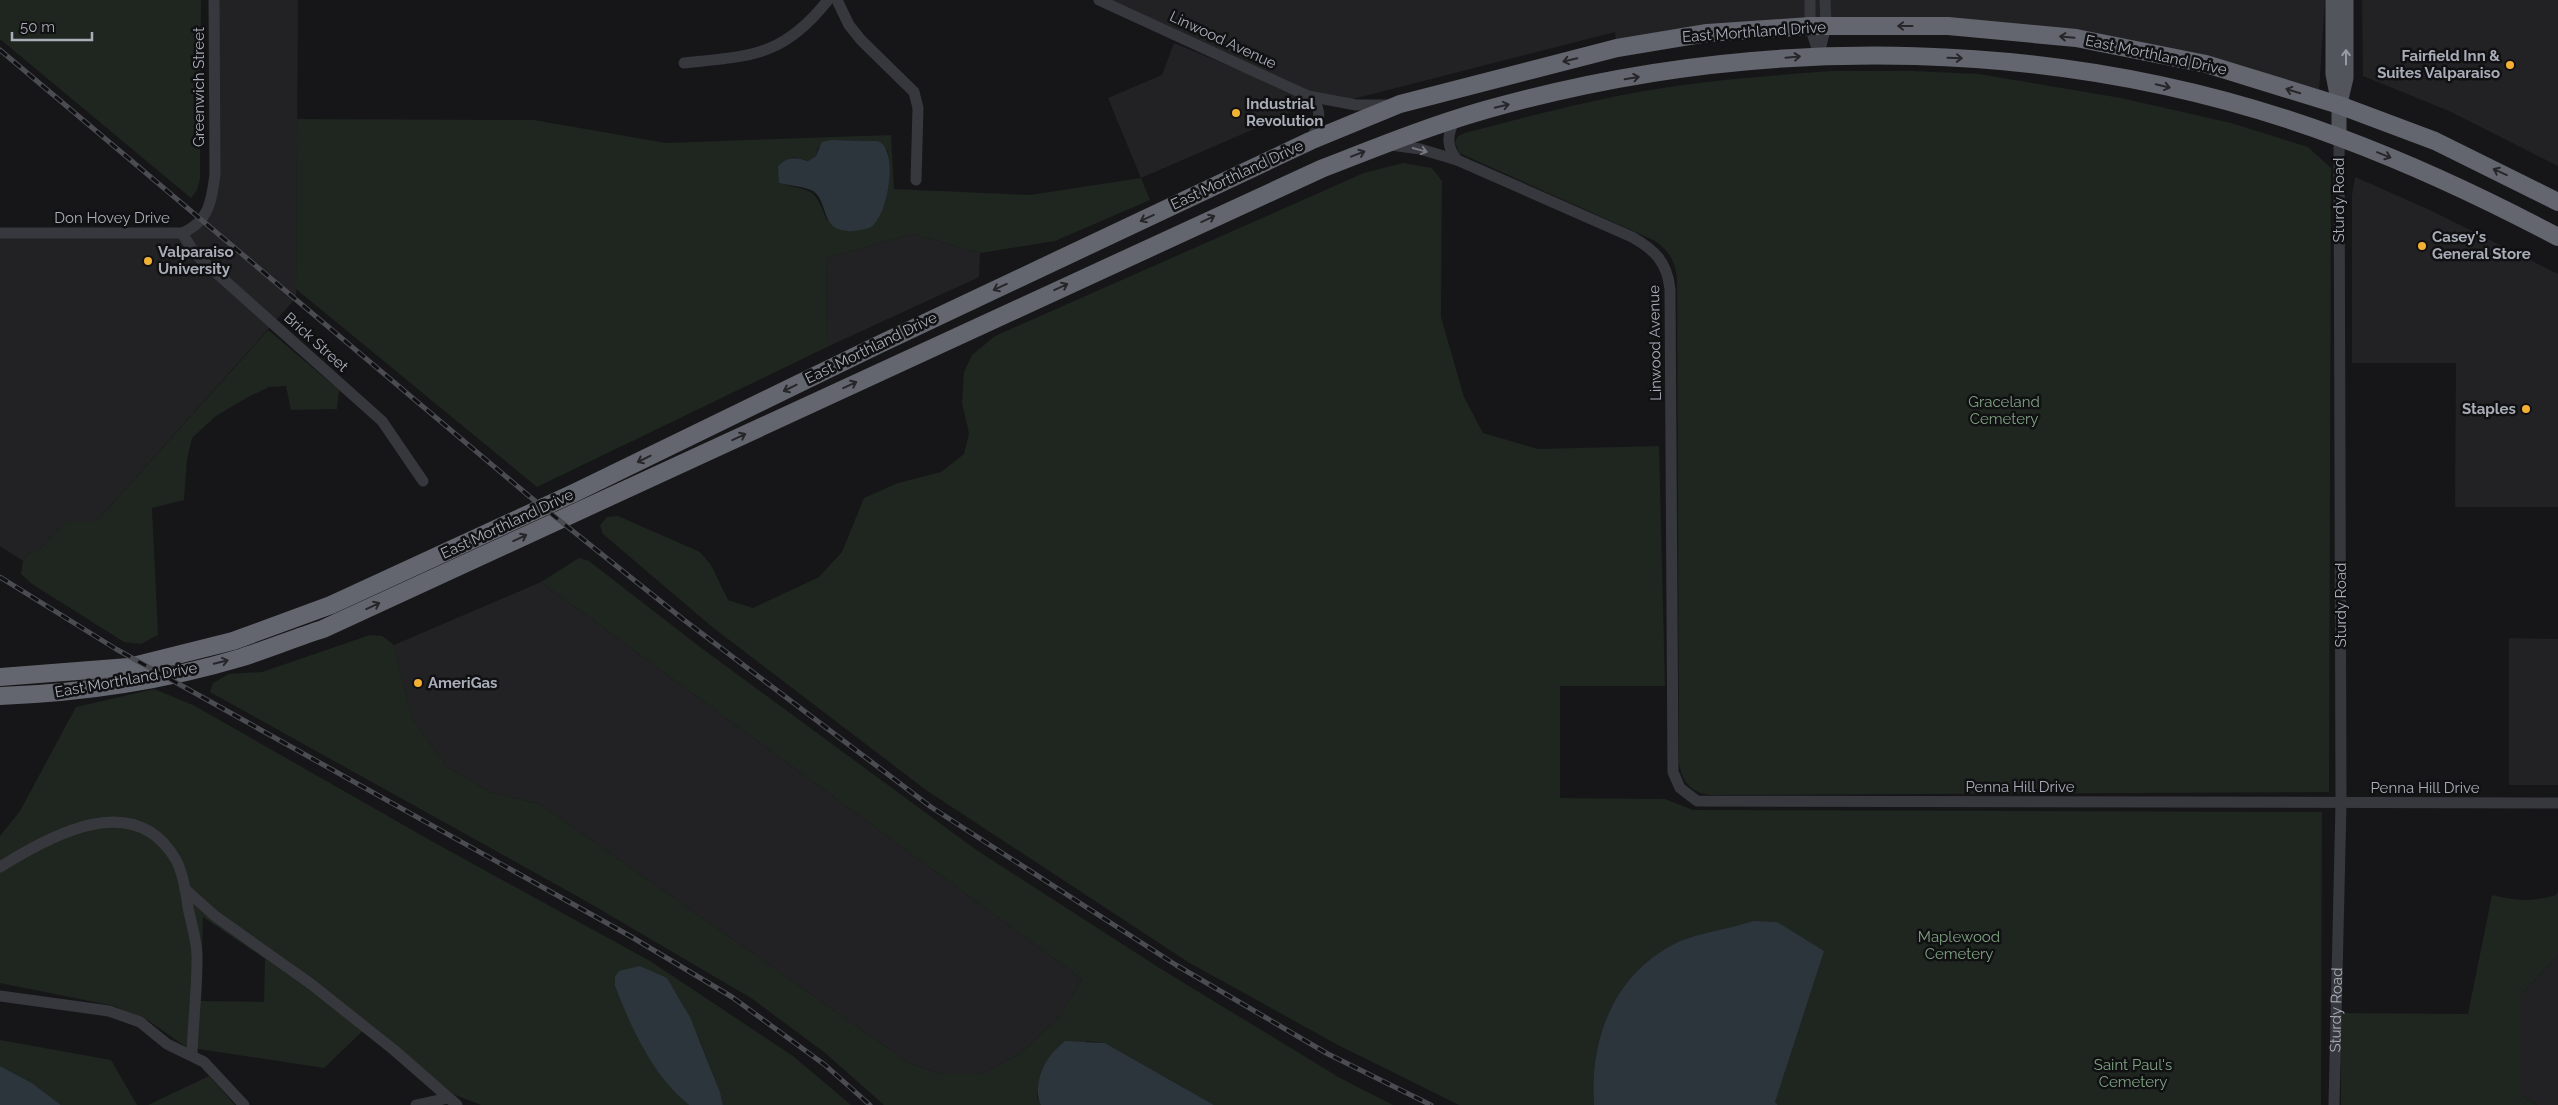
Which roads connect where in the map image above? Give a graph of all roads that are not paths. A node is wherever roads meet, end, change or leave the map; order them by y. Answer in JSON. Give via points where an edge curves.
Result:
{"nodes":[{"id":1,"x":214,"y":0,"type":"edge"},
{"id":2,"x":828,"y":0,"type":"edge"},
{"id":3,"x":836,"y":0,"type":"edge"},
{"id":4,"x":1099,"y":0,"type":"edge"},
{"id":5,"x":1810,"y":0,"type":"edge"},
{"id":6,"x":1825,"y":0,"type":"edge"},
{"id":7,"x":2333,"y":0,"type":"edge"},
{"id":8,"x":2346,"y":0,"type":"edge"},
{"id":9,"x":1818,"y":26,"type":"junction"},
{"id":10,"x":1819,"y":55,"type":"junction"},
{"id":11,"x":684,"y":62,"type":"dead end"},
{"id":12,"x":1308,"y":96,"type":"junction"},
{"id":13,"x":1400,"y":104,"type":"junction"},
{"id":14,"x":2339,"y":105,"type":"junction"},
{"id":15,"x":1455,"y":119,"type":"junction"},
{"id":16,"x":2339,"y":137,"type":"junction"},
{"id":17,"x":1310,"y":141,"type":"junction"},
{"id":18,"x":1382,"y":145,"type":"junction"},
{"id":19,"x":1457,"y":160,"type":"junction"},
{"id":20,"x":214,"y":174,"type":"joint"},
{"id":21,"x":916,"y":180,"type":"dead end"},
{"id":22,"x":2558,"y":202,"type":"edge"},
{"id":23,"x":182,"y":233,"type":"junction"},
{"id":24,"x":0,"y":234,"type":"edge"},
{"id":25,"x":2558,"y":238,"type":"edge"},
{"id":26,"x":423,"y":481,"type":"dead end"},
{"id":27,"x":1673,"y":596,"type":"joint"},
{"id":28,"x":0,"y":677,"type":"edge"},
{"id":29,"x":0,"y":696,"type":"edge"},
{"id":30,"x":2558,"y":803,"type":"edge"},
{"id":31,"x":2341,"y":804,"type":"junction"},
{"id":32,"x":0,"y":867,"type":"edge"},
{"id":33,"x":185,"y":889,"type":"junction"},
{"id":34,"x":0,"y":996,"type":"edge"},
{"id":35,"x":192,"y":1054,"type":"junction"},
{"id":36,"x":453,"y":1101,"type":"edge"},
{"id":37,"x":244,"y":1105,"type":"edge"},
{"id":38,"x":416,"y":1105,"type":"edge"},
{"id":39,"x":2334,"y":1105,"type":"edge"}],
"edges":[{"from":1,"to":20,"type":"street","name":"Greenwich Street"},
{"from":2,"to":11,"type":"street","via":[[799,31],[777,46],[746,56]]},
{"from":3,"to":21,"type":"street","via":[[861,40],[914,92],[918,108]]},
{"from":4,"to":12,"type":"street","name":"Linwood Avenue"},
{"from":5,"to":9,"type":"street"},
{"from":6,"to":9,"type":"street"},
{"from":7,"to":14,"type":"main road","name":"Sturdy Road","via":[[2333,74]]},
{"from":14,"to":8,"type":"main road","name":"Sturdy Road","one_way":true,"via":[[2346,78]]},
{"from":9,"to":10,"type":"street"},
{"from":9,"to":13,"type":"highway","name":"East Morthland Drive","one_way":true,"via":[[1707,33],[1617,48]]},
{"from":14,"to":9,"type":"highway","name":"East Morthland Drive","one_way":true,"via":[[2206,64],[2076,38],[1948,26]]},
{"from":15,"to":10,"type":"highway","name":"East Morthland Drive","one_way":true,"via":[[1573,88],[1669,71]]},
{"from":10,"to":16,"type":"highway","name":"East Morthland Drive","one_way":true,"via":[[1964,58],[2059,67],[2159,85],[2246,107]]},
{"from":12,"to":13,"type":"street","name":"Linwood Avenue","via":[[1356,105]]},
{"from":12,"to":17,"type":"street","via":[[1319,111],[1318,129]]},
{"from":13,"to":17,"type":"highway","name":"East Morthland Drive"},
{"from":14,"to":16,"type":"main road","name":"Sturdy Road"},
{"from":22,"to":14,"type":"highway","name":"East Morthland Drive","one_way":true,"via":[[2435,141]]},
{"from":15,"to":18,"type":"highway","name":"East Morthland Drive"},
{"from":15,"to":19,"type":"street","via":[[1448,139],[1449,148]]},
{"from":16,"to":25,"type":"highway","name":"East Morthland Drive","one_way":true,"via":[[2430,174]]},
{"from":16,"to":31,"type":"street","name":"Sturdy Road"},
{"from":17,"to":28,"type":"highway","name":"East Morthland Drive","one_way":true,"via":[[878,345],[574,494],[331,605],[233,641],[129,667]]},
{"from":18,"to":19,"type":"street","name":"Linwood Avenue","one_way":true,"via":[[1420,149]]},
{"from":29,"to":18,"type":"highway","name":"East Morthland Drive","one_way":true,"via":[[112,686],[178,673],[239,658],[322,629],[1226,211]]},
{"from":19,"to":27,"type":"street","name":"Linwood Avenue","via":[[1632,237],[1646,244],[1664,263],[1670,289]]},
{"from":20,"to":23,"type":"street","name":"Don Hovey Drive","via":[[212,202],[192,229]]},
{"from":23,"to":24,"type":"street","name":"Don Hovey Drive"},
{"from":23,"to":26,"type":"street","name":"Brick Street","via":[[195,254],[382,421]]},
{"from":27,"to":31,"type":"street","name":"Penna Hill Drive","via":[[1673,772],[1680,788],[1697,801]]},
{"from":30,"to":31,"type":"street","name":"Penna Hill Drive"},
{"from":31,"to":39,"type":"street","name":"Sturdy Road"},
{"from":32,"to":33,"type":"street","via":[[63,833],[96,823],[125,821],[154,834],[176,860]]},
{"from":33,"to":35,"type":"street","via":[[198,958]]},
{"from":33,"to":36,"type":"street","via":[[216,916],[319,990]]},
{"from":34,"to":35,"type":"street","via":[[109,1010],[140,1022],[167,1044]]},
{"from":35,"to":37,"type":"street","via":[[204,1062]]},
{"from":36,"to":38,"type":"street"}]}
